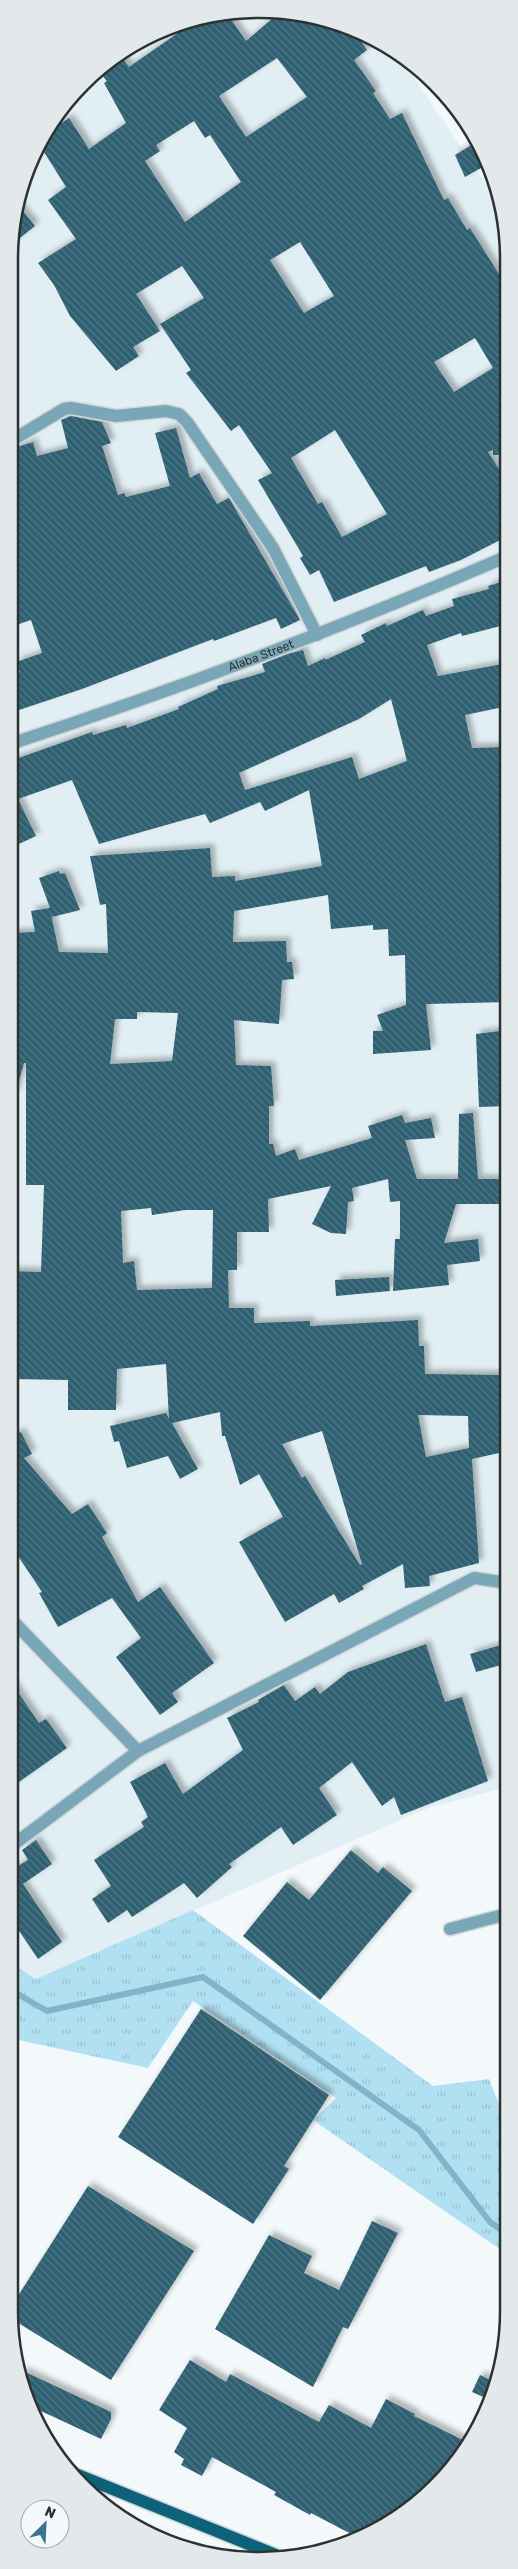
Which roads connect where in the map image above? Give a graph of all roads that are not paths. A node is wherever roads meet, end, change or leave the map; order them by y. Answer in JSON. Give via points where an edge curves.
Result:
{"nodes":[{"id":1,"x":18,"y":437,"type":"edge"},
{"id":2,"x":500,"y":559,"type":"edge"},
{"id":3,"x":318,"y":635,"type":"junction"},
{"id":4,"x":18,"y":741,"type":"edge"},
{"id":5,"x":500,"y":1582,"type":"edge"},
{"id":6,"x":18,"y":1626,"type":"edge"},
{"id":7,"x":138,"y":1750,"type":"junction"},
{"id":8,"x":18,"y":1841,"type":"edge"},
{"id":9,"x":500,"y":1916,"type":"edge"},
{"id":10,"x":450,"y":1929,"type":"dead end"},
{"id":11,"x":85,"y":2478,"type":"edge"},
{"id":12,"x":267,"y":2551,"type":"edge"}],
"edges":[{"from":1,"to":3,"type":"street","via":[[71,408],[116,416],[179,414],[273,548]]},
{"from":2,"to":3,"type":"street","name":"Alaba Street"},
{"from":3,"to":4,"type":"street","name":"Alaba Street"},
{"from":5,"to":7,"type":"street","via":[[474,1578]]},
{"from":6,"to":7,"type":"street"},
{"from":7,"to":8,"type":"street"},
{"from":9,"to":10,"type":"street"},
{"from":11,"to":12,"type":"main road"}]}
